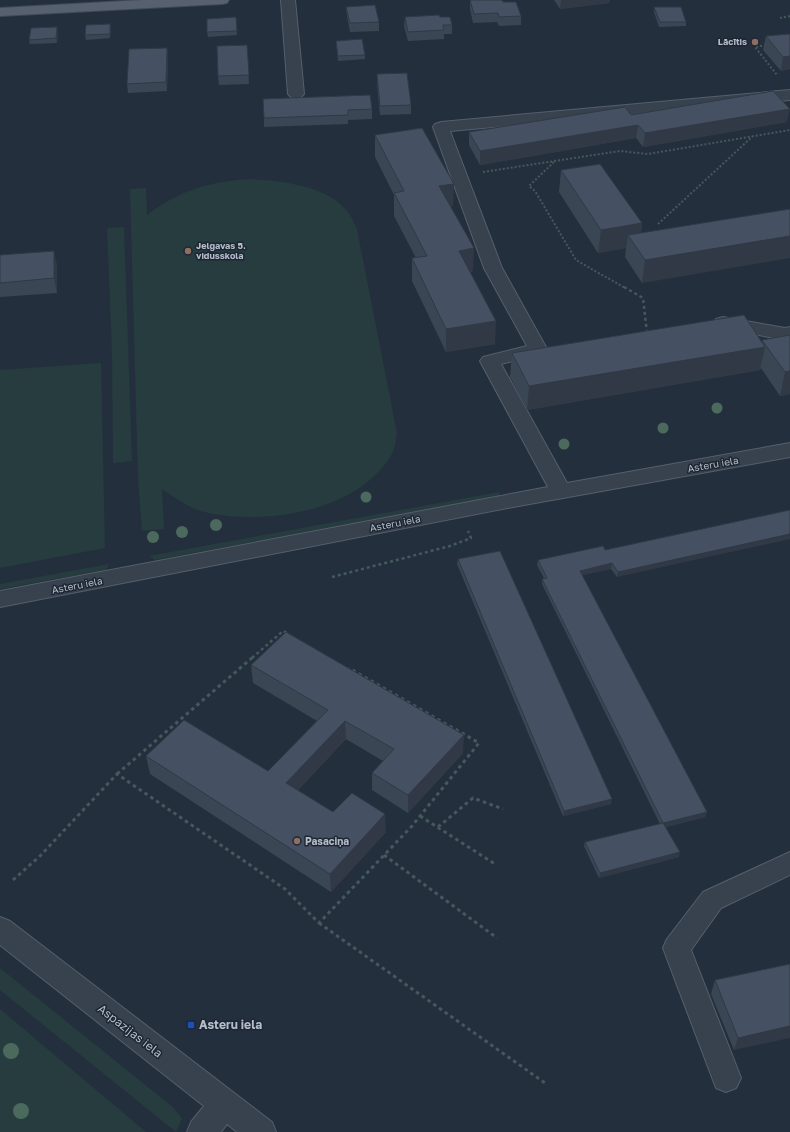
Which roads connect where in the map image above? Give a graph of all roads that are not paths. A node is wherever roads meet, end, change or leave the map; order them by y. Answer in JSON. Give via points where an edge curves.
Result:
{"nodes":[{"id":1,"x":222,"y":0,"type":"edge"},
{"id":2,"x":288,"y":0,"type":"edge"},
{"id":3,"x":0,"y":12,"type":"edge"},
{"id":4,"x":296,"y":94,"type":"dead end"},
{"id":5,"x":790,"y":94,"type":"edge"},
{"id":6,"x":707,"y":326,"type":"edge"},
{"id":7,"x":790,"y":333,"type":"edge"},
{"id":8,"x":790,"y":450,"type":"edge"},
{"id":9,"x":562,"y":492,"type":"junction"},
{"id":10,"x":0,"y":599,"type":"edge"},
{"id":11,"x":790,"y":863,"type":"edge"},
{"id":12,"x":0,"y":929,"type":"edge"},
{"id":13,"x":726,"y":1078,"type":"dead end"},
{"id":14,"x":225,"y":1104,"type":"junction"},
{"id":15,"x":202,"y":1132,"type":"edge"},
{"id":16,"x":261,"y":1132,"type":"edge"}],
"edges":[{"from":1,"to":3,"type":"main road"},
{"from":2,"to":4,"type":"street"},
{"from":5,"to":9,"type":"street","via":[[441,127],[493,268],[546,348],[490,361]]},
{"from":6,"to":7,"type":"street","via":[[729,323]]},
{"from":8,"to":9,"type":"street","name":"Asteru iela"},
{"from":9,"to":10,"type":"street","name":"Asteru iela"},
{"from":11,"to":13,"type":"street","via":[[712,900],[677,948]]},
{"from":12,"to":14,"type":"street","name":"Aspazijas iela"},
{"from":14,"to":15,"type":"street"},
{"from":14,"to":16,"type":"street","name":"Aspazijas iela"}]}
